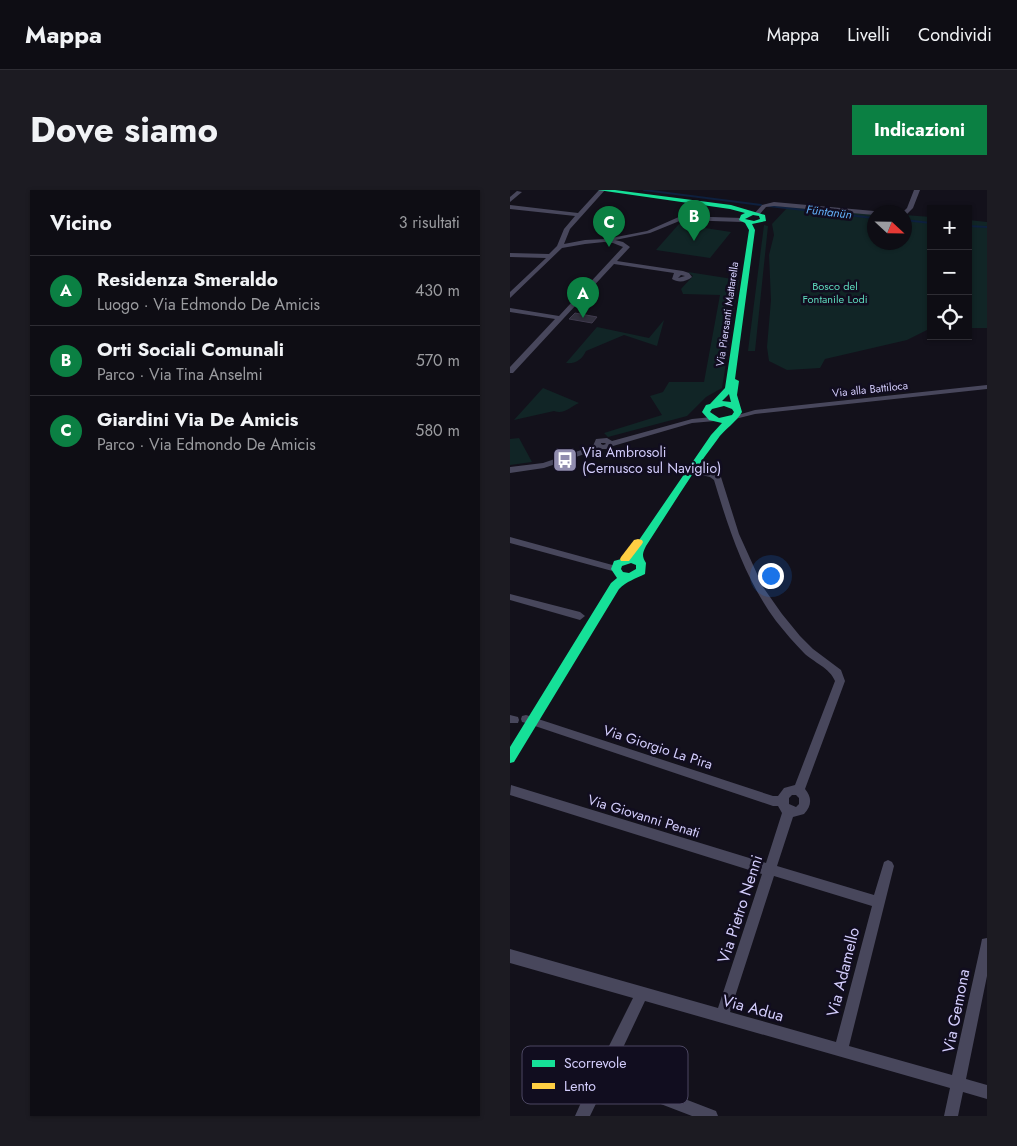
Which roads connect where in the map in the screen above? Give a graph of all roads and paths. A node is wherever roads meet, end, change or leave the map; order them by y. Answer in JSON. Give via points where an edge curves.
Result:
{"nodes":[{"id":1,"x":601,"y":190,"type":"edge"},
{"id":2,"x":917,"y":190,"type":"edge"},
{"id":3,"x":519,"y":192,"type":"dead end"},
{"id":4,"x":510,"y":200,"type":"edge"},
{"id":5,"x":911,"y":205,"type":"edge"},
{"id":6,"x":510,"y":207,"type":"edge"},
{"id":7,"x":867,"y":212,"type":"edge"},
{"id":8,"x":578,"y":215,"type":"junction"},
{"id":9,"x":750,"y":218,"type":"junction"},
{"id":10,"x":600,"y":240,"type":"junction"},
{"id":11,"x":560,"y":247,"type":"junction"},
{"id":12,"x":510,"y":255,"type":"edge"},
{"id":13,"x":550,"y":256,"type":"junction"},
{"id":14,"x":614,"y":262,"type":"junction"},
{"id":15,"x":681,"y":280,"type":"dead end"},
{"id":16,"x":510,"y":296,"type":"edge"},
{"id":17,"x":510,"y":310,"type":"edge"},
{"id":18,"x":561,"y":318,"type":"junction"},
{"id":19,"x":510,"y":371,"type":"edge"},
{"id":20,"x":987,"y":387,"type":"edge"},
{"id":21,"x":712,"y":413,"type":"junction"},
{"id":22,"x":734,"y":413,"type":"junction"},
{"id":23,"x":690,"y":469,"type":"junction"},
{"id":24,"x":510,"y":470,"type":"edge"},
{"id":25,"x":510,"y":540,"type":"edge"},
{"id":26,"x":638,"y":560,"type":"junction"},
{"id":27,"x":620,"y":568,"type":"junction"},
{"id":28,"x":510,"y":597,"type":"edge"},
{"id":29,"x":580,"y":616,"type":"dead end"},
{"id":30,"x":530,"y":720,"type":"junction"},
{"id":31,"x":510,"y":746,"type":"edge"},
{"id":32,"x":510,"y":758,"type":"edge"},
{"id":33,"x":511,"y":790,"type":"edge"},
{"id":34,"x":798,"y":791,"type":"junction"},
{"id":35,"x":785,"y":806,"type":"junction"},
{"id":36,"x":888,"y":866,"type":"dead end"},
{"id":37,"x":773,"y":871,"type":"junction"},
{"id":38,"x":879,"y":902,"type":"junction"},
{"id":39,"x":987,"y":944,"type":"edge"},
{"id":40,"x":510,"y":956,"type":"edge"},
{"id":41,"x":642,"y":994,"type":"junction"},
{"id":42,"x":722,"y":1017,"type":"junction"},
{"id":43,"x":616,"y":1046,"type":"edge"},
{"id":44,"x":841,"y":1050,"type":"junction"},
{"id":45,"x":959,"y":1084,"type":"junction"},
{"id":46,"x":987,"y":1092,"type":"edge"},
{"id":47,"x":588,"y":1104,"type":"edge"},
{"id":48,"x":681,"y":1104,"type":"edge"},
{"id":49,"x":582,"y":1116,"type":"edge"},
{"id":50,"x":712,"y":1116,"type":"edge"},
{"id":51,"x":951,"y":1116,"type":"edge"}],
"edges":[{"from":1,"to":8,"type":"street"},
{"from":1,"to":9,"type":"street","via":[[731,207]]},
{"from":2,"to":5,"type":"street"},
{"from":3,"to":4,"type":"street"},
{"from":6,"to":8,"type":"street"},
{"from":7,"to":9,"type":"street","via":[[774,204],[764,206]]},
{"from":8,"to":11,"type":"street","via":[[565,233]]},
{"from":9,"to":10,"type":"street","via":[[681,218],[643,234]]},
{"from":9,"to":21,"type":"street","name":"Via Piersanti Mattarella","via":[[752,230],[729,389]]},
{"from":9,"to":22,"type":"street","name":"Via Piersanti Mattarella","via":[[756,230],[733,392]]},
{"from":10,"to":11,"type":"street"},
{"from":10,"to":14,"type":"street","via":[[626,246]]},
{"from":11,"to":13,"type":"street"},
{"from":12,"to":13,"type":"street"},
{"from":13,"to":16,"type":"street"},
{"from":14,"to":15,"type":"street","via":[[673,274]]},
{"from":14,"to":18,"type":"street"},
{"from":17,"to":18,"type":"street"},
{"from":18,"to":19,"type":"street"},
{"from":20,"to":22,"type":"street","name":"Via alla Battiloca"},
{"from":21,"to":22,"type":"street"},
{"from":21,"to":22,"type":"street","via":[[726,403]]},
{"from":21,"to":23,"type":"street","via":[[712,434]]},
{"from":21,"to":24,"type":"street","via":[[612,442],[606,448],[595,447],[540,466]]},
{"from":22,"to":23,"type":"street"},
{"from":23,"to":26,"type":"street","via":[[639,549]]},
{"from":23,"to":27,"type":"street"},
{"from":23,"to":34,"type":"street","via":[[718,479],[738,542],[759,588],[793,635],[837,673],[840,681]]},
{"from":25,"to":27,"type":"street"},
{"from":26,"to":27,"type":"street"},
{"from":26,"to":27,"type":"street","via":[[641,571],[634,576]]},
{"from":27,"to":30,"type":"street","via":[[614,586]]},
{"from":28,"to":29,"type":"street"},
{"from":30,"to":31,"type":"street"},
{"from":30,"to":32,"type":"street"},
{"from":30,"to":35,"type":"street","name":"Via Giorgio La Pira"},
{"from":33,"to":37,"type":"street","name":"Via Giovanni Penati"},
{"from":34,"to":35,"type":"street","via":[[789,791],[782,797]]},
{"from":34,"to":35,"type":"street","via":[[805,797],[805,805],[796,811]]},
{"from":35,"to":37,"type":"street","name":"Via Pietro Nenni"},
{"from":36,"to":38,"type":"street","name":"Via Adamello"},
{"from":37,"to":38,"type":"street"},
{"from":37,"to":42,"type":"street","name":"Via Pietro Nenni"},
{"from":38,"to":44,"type":"street","name":"Via Adamello"},
{"from":39,"to":45,"type":"street","name":"Via Gemona"},
{"from":40,"to":41,"type":"street","name":"Via Adua"},
{"from":41,"to":42,"type":"street","name":"Via Adua"},
{"from":41,"to":43,"type":"street"},
{"from":42,"to":44,"type":"street","name":"Via Adua"},
{"from":44,"to":45,"type":"street","name":"Via Adua"},
{"from":45,"to":46,"type":"street","name":"Via Adua"},
{"from":45,"to":51,"type":"street","name":"Via Gemona"},
{"from":47,"to":49,"type":"street"},
{"from":48,"to":50,"type":"street"}]}
